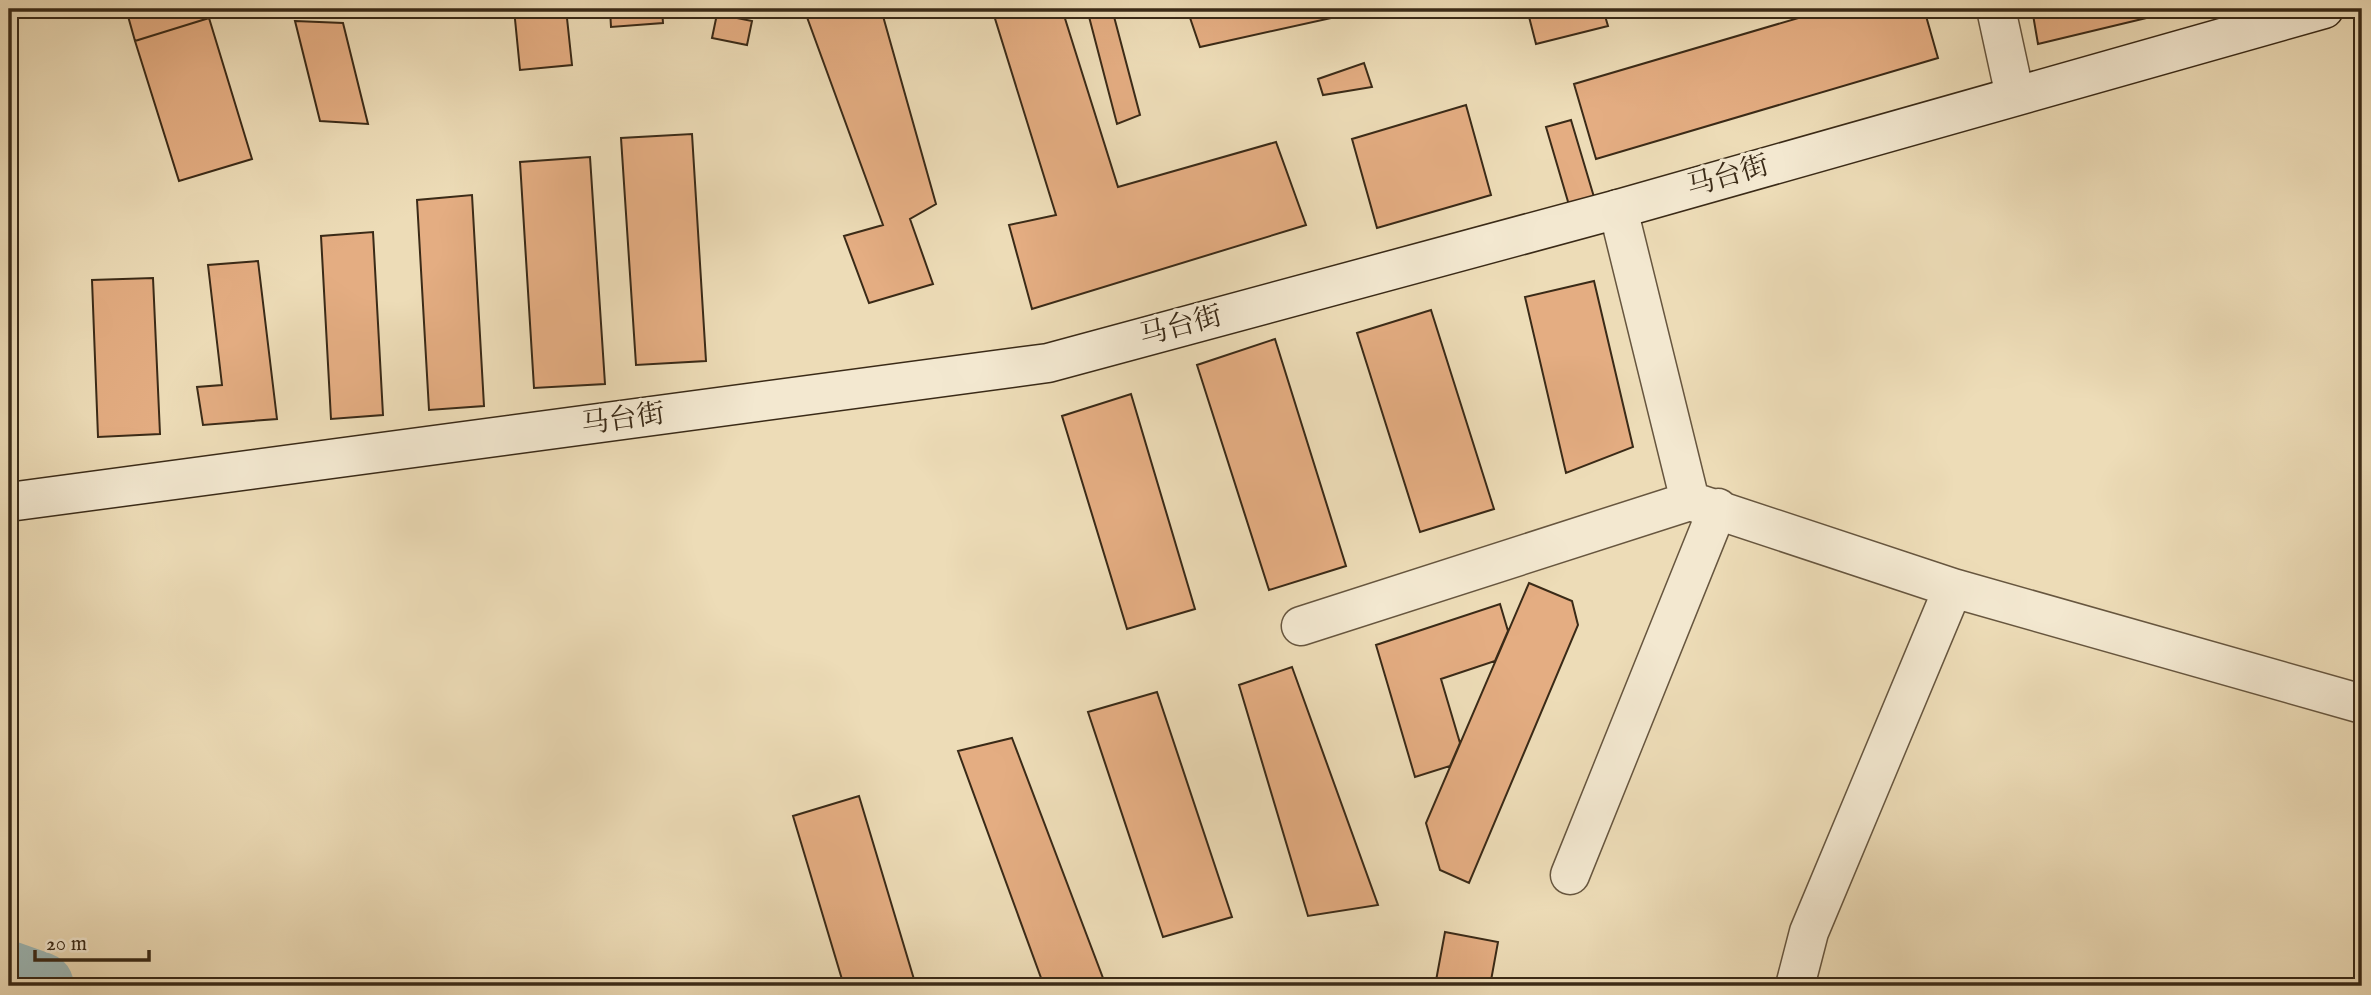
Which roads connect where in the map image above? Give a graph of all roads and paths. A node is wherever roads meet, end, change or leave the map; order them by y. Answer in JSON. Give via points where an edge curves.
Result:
{"nodes":[{"id":1,"x":1996,"y":9,"type":"edge"},
{"id":2,"x":2324,"y":9,"type":"edge"},
{"id":3,"x":2015,"y":96,"type":"junction"},
{"id":4,"x":1618,"y":209,"type":"junction"},
{"id":5,"x":9,"y":502,"type":"edge"},
{"id":6,"x":1704,"y":504,"type":"junction"},
{"id":7,"x":1953,"y":588,"type":"junction"},
{"id":8,"x":1301,"y":626,"type":"dead end"},
{"id":9,"x":2362,"y":704,"type":"edge"},
{"id":10,"x":1570,"y":875,"type":"dead end"},
{"id":11,"x":1795,"y":986,"type":"edge"}],
"edges":[{"from":1,"to":3,"type":"street"},
{"from":2,"to":3,"type":"street","name":"马台街"},
{"from":3,"to":4,"type":"street","name":"马台街"},
{"from":4,"to":5,"type":"street","name":"马台街","via":[[1048,363]]},
{"from":4,"to":6,"type":"street"},
{"from":6,"to":7,"type":"street"},
{"from":6,"to":8,"type":"street"},
{"from":6,"to":10,"type":"street"},
{"from":7,"to":9,"type":"street"},
{"from":7,"to":11,"type":"street","via":[[1809,932]]}]}
